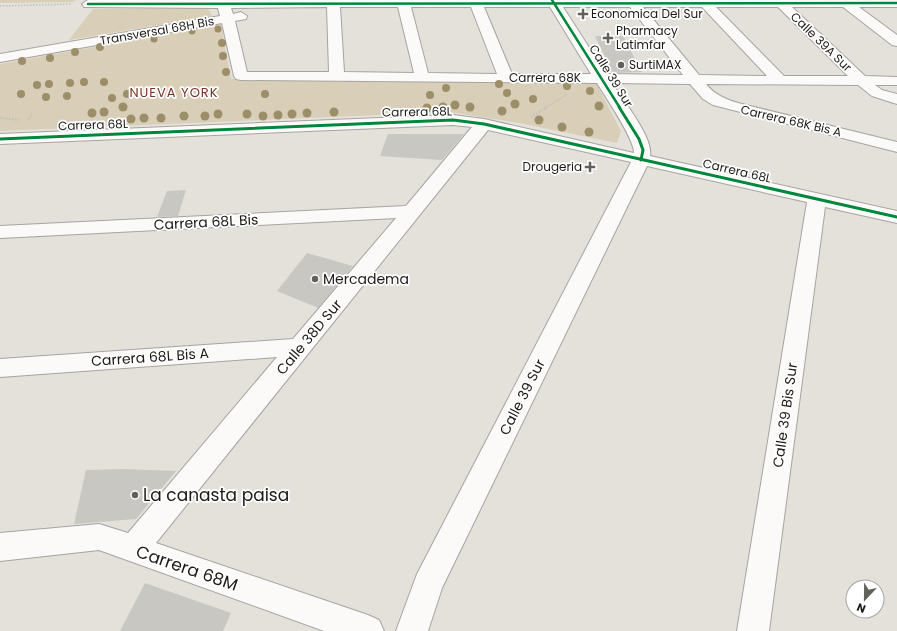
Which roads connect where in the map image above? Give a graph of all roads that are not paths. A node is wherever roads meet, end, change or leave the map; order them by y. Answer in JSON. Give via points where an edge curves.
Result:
{"nodes":[{"id":1,"x":89,"y":2,"type":"edge"},
{"id":2,"x":224,"y":2,"type":"edge"},
{"id":3,"x":350,"y":2,"type":"edge"},
{"id":4,"x":404,"y":2,"type":"edge"},
{"id":5,"x":553,"y":2,"type":"edge"},
{"id":6,"x":633,"y":3,"type":"junction"},
{"id":7,"x":705,"y":3,"type":"junction"},
{"id":8,"x":781,"y":3,"type":"junction"},
{"id":9,"x":846,"y":3,"type":"junction"},
{"id":10,"x":897,"y":3,"type":"edge"},
{"id":11,"x":314,"y":4,"type":"junction"},
{"id":12,"x":333,"y":4,"type":"junction"},
{"id":13,"x":476,"y":4,"type":"junction"},
{"id":14,"x":228,"y":18,"type":"junction"},
{"id":15,"x":897,"y":42,"type":"edge"},
{"id":16,"x":0,"y":58,"type":"edge"},
{"id":17,"x":337,"y":77,"type":"junction"},
{"id":18,"x":422,"y":78,"type":"junction"},
{"id":19,"x":506,"y":78,"type":"junction"},
{"id":20,"x":601,"y":79,"type":"junction"},
{"id":21,"x":695,"y":79,"type":"junction"},
{"id":22,"x":780,"y":80,"type":"junction"},
{"id":23,"x":861,"y":80,"type":"junction"},
{"id":24,"x":897,"y":80,"type":"edge"},
{"id":25,"x":897,"y":99,"type":"edge"},
{"id":26,"x":484,"y":124,"type":"junction"},
{"id":27,"x":0,"y":139,"type":"edge"},
{"id":28,"x":897,"y":147,"type":"edge"},
{"id":29,"x":641,"y":160,"type":"junction"},
{"id":30,"x":817,"y":199,"type":"junction"},
{"id":31,"x":413,"y":211,"type":"junction"},
{"id":32,"x":897,"y":217,"type":"edge"},
{"id":33,"x":0,"y":232,"type":"edge"},
{"id":34,"x":300,"y":347,"type":"junction"},
{"id":35,"x":0,"y":368,"type":"edge"},
{"id":36,"x":0,"y":547,"type":"edge"},
{"id":37,"x":133,"y":549,"type":"junction"},
{"id":38,"x":368,"y":631,"type":"edge"},
{"id":39,"x":412,"y":631,"type":"edge"},
{"id":40,"x":753,"y":631,"type":"edge"}],
"edges":[{"from":1,"to":2,"type":"street"},
{"from":2,"to":11,"type":"street"},
{"from":2,"to":14,"type":"street"},
{"from":3,"to":4,"type":"street"},
{"from":3,"to":12,"type":"street"},
{"from":4,"to":13,"type":"street"},
{"from":4,"to":18,"type":"street"},
{"from":5,"to":6,"type":"street"},
{"from":5,"to":13,"type":"street"},
{"from":5,"to":20,"type":"street","name":"Calle 39 Sur"},
{"from":6,"to":7,"type":"street"},
{"from":6,"to":21,"type":"street"},
{"from":7,"to":8,"type":"street"},
{"from":7,"to":22,"type":"street"},
{"from":8,"to":9,"type":"street"},
{"from":8,"to":23,"type":"street","name":"Calle 39A Sur"},
{"from":9,"to":10,"type":"street"},
{"from":9,"to":15,"type":"street"},
{"from":11,"to":12,"type":"street"},
{"from":11,"to":14,"type":"street","name":"Transversal 68H Bis"},
{"from":12,"to":17,"type":"street"},
{"from":13,"to":19,"type":"street"},
{"from":14,"to":16,"type":"street","name":"Transversal 68H Bis"},
{"from":14,"to":17,"type":"street","name":"Carrera 68K","via":[[241,76]]},
{"from":17,"to":18,"type":"street","name":"Carrera 68K"},
{"from":18,"to":19,"type":"street","name":"Carrera 68K"},
{"from":19,"to":20,"type":"street","name":"Carrera 68K"},
{"from":20,"to":21,"type":"street","name":"Carrera 68K"},
{"from":20,"to":29,"type":"street","name":"Calle 39 Sur","via":[[639,139]]},
{"from":21,"to":22,"type":"street","name":"Carrera 68K"},
{"from":21,"to":28,"type":"street","name":"Carrera 68K Bis A","via":[[708,96],[726,105]]},
{"from":22,"to":23,"type":"street","name":"Carrera 68K"},
{"from":23,"to":24,"type":"street","name":"Carrera 68K"},
{"from":23,"to":25,"type":"street","name":"Calle 39A Sur","via":[[878,93]]},
{"from":26,"to":27,"type":"street","name":"Carrera 68L","via":[[439,120]]},
{"from":26,"to":29,"type":"street","name":"Carrera 68L"},
{"from":26,"to":31,"type":"street","name":"Calle 38D Sur"},
{"from":29,"to":30,"type":"street","name":"Carrera 68L"},
{"from":29,"to":39,"type":"street","name":"Calle 39 Sur","via":[[428,584]]},
{"from":30,"to":32,"type":"street","name":"Carrera 68L"},
{"from":30,"to":40,"type":"street","name":"Calle 39 Bis Sur"},
{"from":31,"to":33,"type":"street","name":"Carrera 68L Bis"},
{"from":31,"to":34,"type":"street","name":"Calle 38D Sur"},
{"from":34,"to":35,"type":"street","name":"Carrera 68L Bis A"},
{"from":34,"to":37,"type":"street","name":"Calle 38D Sur"},
{"from":36,"to":37,"type":"street","name":"Carrera 68M","via":[[99,537]]},
{"from":37,"to":38,"type":"street","name":"Carrera 68M"}]}
